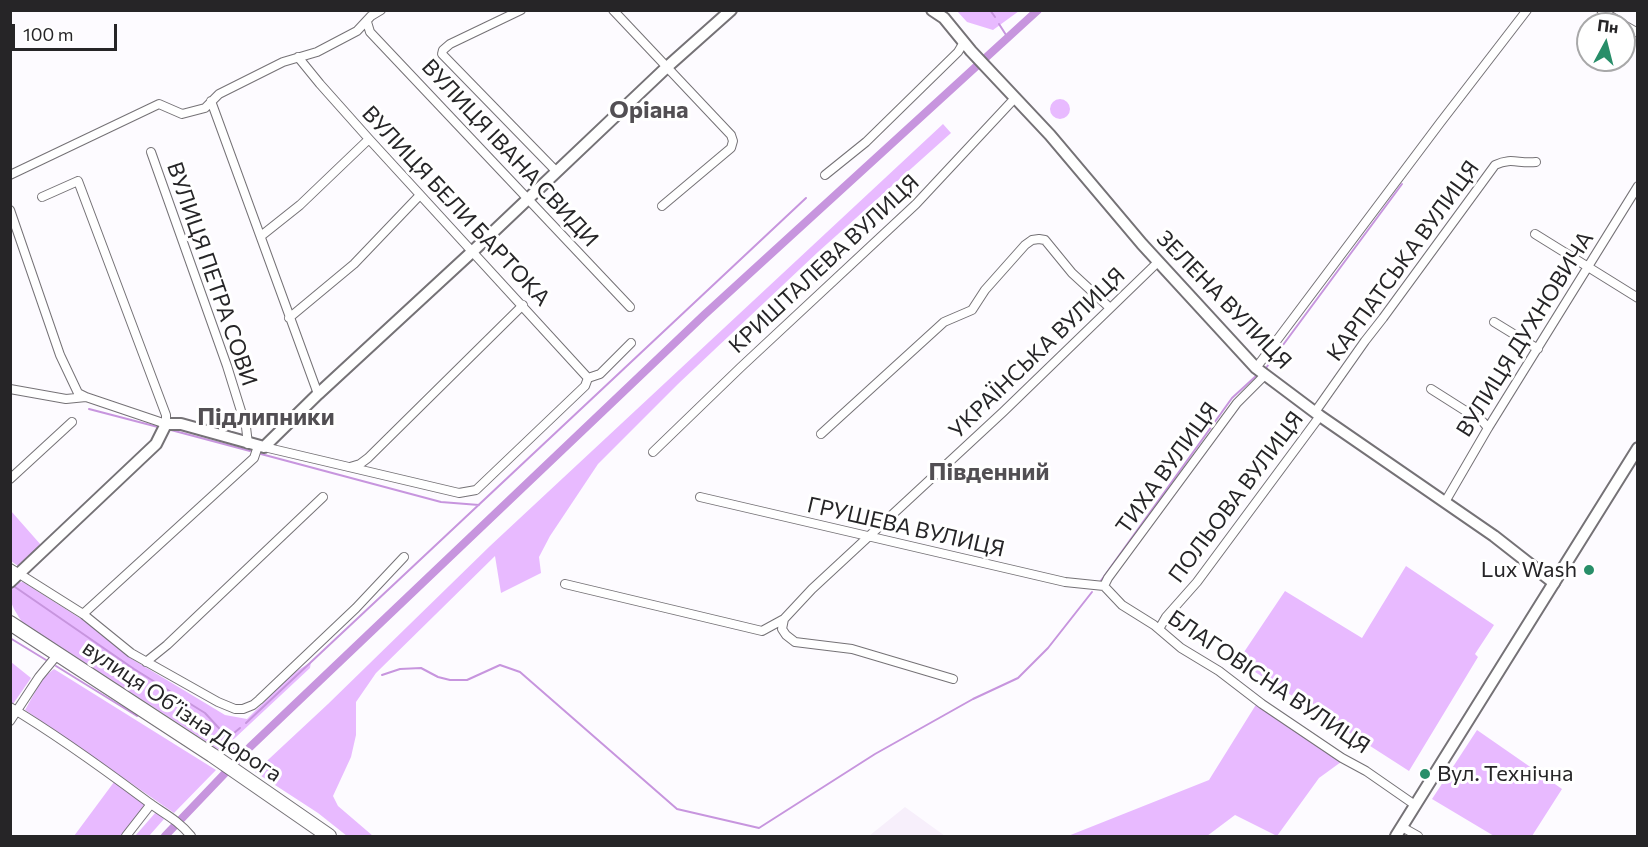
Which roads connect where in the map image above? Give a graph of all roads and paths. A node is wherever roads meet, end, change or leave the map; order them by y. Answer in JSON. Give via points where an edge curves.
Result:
{"nodes":[{"id":1,"x":381,"y":10,"type":"edge"},
{"id":2,"x":521,"y":10,"type":"edge"},
{"id":3,"x":613,"y":10,"type":"edge"},
{"id":4,"x":731,"y":10,"type":"edge"},
{"id":5,"x":932,"y":10,"type":"edge"},
{"id":6,"x":1527,"y":10,"type":"edge"},
{"id":7,"x":943,"y":13,"type":"edge"},
{"id":8,"x":367,"y":22,"type":"junction"},
{"id":9,"x":967,"y":46,"type":"junction"},
{"id":10,"x":298,"y":57,"type":"junction"},
{"id":11,"x":667,"y":67,"type":"junction"},
{"id":12,"x":1015,"y":98,"type":"junction"},
{"id":13,"x":211,"y":101,"type":"junction"},
{"id":14,"x":369,"y":139,"type":"junction"},
{"id":15,"x":151,"y":152,"type":"dead end"},
{"id":16,"x":1536,"y":162,"type":"dead end"},
{"id":17,"x":556,"y":171,"type":"junction"},
{"id":18,"x":10,"y":175,"type":"edge"},
{"id":19,"x":825,"y":175,"type":"dead end"},
{"id":20,"x":1638,"y":186,"type":"edge"},
{"id":21,"x":420,"y":195,"type":"junction"},
{"id":22,"x":42,"y":197,"type":"dead end"},
{"id":23,"x":528,"y":198,"type":"junction"},
{"id":24,"x":662,"y":206,"type":"dead end"},
{"id":25,"x":10,"y":210,"type":"edge"},
{"id":26,"x":1535,"y":234,"type":"dead end"},
{"id":27,"x":261,"y":236,"type":"junction"},
{"id":28,"x":473,"y":251,"type":"junction"},
{"id":29,"x":1158,"y":261,"type":"junction"},
{"id":30,"x":1589,"y":267,"type":"junction"},
{"id":31,"x":1638,"y":298,"type":"edge"},
{"id":32,"x":523,"y":305,"type":"junction"},
{"id":33,"x":630,"y":307,"type":"dead end"},
{"id":34,"x":1110,"y":309,"type":"junction"},
{"id":35,"x":289,"y":318,"type":"junction"},
{"id":36,"x":1494,"y":322,"type":"dead end"},
{"id":37,"x":632,"y":342,"type":"dead end"},
{"id":38,"x":1538,"y":348,"type":"junction"},
{"id":39,"x":1261,"y":371,"type":"junction"},
{"id":40,"x":588,"y":378,"type":"junction"},
{"id":41,"x":10,"y":389,"type":"edge"},
{"id":42,"x":1431,"y":389,"type":"dead end"},
{"id":43,"x":318,"y":394,"type":"junction"},
{"id":44,"x":86,"y":397,"type":"junction"},
{"id":45,"x":1317,"y":414,"type":"junction"},
{"id":46,"x":72,"y":422,"type":"dead end"},
{"id":47,"x":166,"y":424,"type":"junction"},
{"id":48,"x":1488,"y":428,"type":"junction"},
{"id":49,"x":821,"y":434,"type":"dead end"},
{"id":50,"x":256,"y":446,"type":"junction"},
{"id":51,"x":1638,"y":448,"type":"edge"},
{"id":52,"x":653,"y":452,"type":"dead end"},
{"id":53,"x":348,"y":467,"type":"junction"},
{"id":54,"x":10,"y":479,"type":"edge"},
{"id":55,"x":323,"y":497,"type":"dead end"},
{"id":56,"x":700,"y":497,"type":"dead end"},
{"id":57,"x":1445,"y":502,"type":"junction"},
{"id":58,"x":870,"y":536,"type":"junction"},
{"id":59,"x":405,"y":557,"type":"dead end"},
{"id":60,"x":13,"y":575,"type":"edge"},
{"id":61,"x":1554,"y":583,"type":"junction"},
{"id":62,"x":565,"y":584,"type":"dead end"},
{"id":63,"x":1104,"y":586,"type":"junction"},
{"id":64,"x":83,"y":614,"type":"junction"},
{"id":65,"x":784,"y":619,"type":"junction"},
{"id":66,"x":10,"y":623,"type":"edge"},
{"id":67,"x":1159,"y":629,"type":"junction"},
{"id":68,"x":58,"y":654,"type":"junction"},
{"id":69,"x":146,"y":662,"type":"junction"},
{"id":70,"x":953,"y":679,"type":"dead end"},
{"id":71,"x":14,"y":710,"type":"edge"},
{"id":72,"x":10,"y":721,"type":"edge"},
{"id":73,"x":151,"y":804,"type":"junction"},
{"id":74,"x":1415,"y":805,"type":"junction"},
{"id":75,"x":1399,"y":832,"type":"edge"},
{"id":76,"x":189,"y":834,"type":"edge"},
{"id":77,"x":126,"y":837,"type":"edge"},
{"id":78,"x":329,"y":837,"type":"edge"},
{"id":79,"x":1418,"y":837,"type":"edge"}],
"edges":[{"from":1,"to":8,"type":"street"},
{"from":2,"to":17,"type":"street","via":[[445,46],[442,54]]},
{"from":3,"to":11,"type":"street"},
{"from":4,"to":11,"type":"street"},
{"from":5,"to":7,"type":"street","name":"ЗЕЛЕНА ВУЛИЦЯ"},
{"from":6,"to":39,"type":"street","name":"ТИХА ВУЛИЦЯ","via":[[1440,123]]},
{"from":7,"to":9,"type":"street","name":"ЗЕЛЕНА ВУЛИЦЯ"},
{"from":8,"to":10,"type":"street","via":[[317,52]]},
{"from":8,"to":23,"type":"street","name":"ВУЛИЦЯ ІВАНА СВИДИ","via":[[370,32]]},
{"from":9,"to":12,"type":"street","name":"ЗЕЛЕНА ВУЛИЦЯ"},
{"from":9,"to":19,"type":"street","via":[[866,142]]},
{"from":10,"to":13,"type":"street"},
{"from":10,"to":14,"type":"street","name":"ВУЛИЦЯ БЕЛИ БАРТОКА"},
{"from":11,"to":17,"type":"street"},
{"from":11,"to":24,"type":"street","via":[[733,141],[731,148]]},
{"from":12,"to":29,"type":"street","name":"ЗЕЛЕНА ВУЛИЦЯ"},
{"from":12,"to":52,"type":"street","name":"КРИШТАЛЕВА ВУЛИЦЯ","via":[[916,204]]},
{"from":13,"to":18,"type":"street","via":[[205,108],[182,114],[159,104]]},
{"from":13,"to":27,"type":"street"},
{"from":14,"to":21,"type":"street","name":"ВУЛИЦЯ БЕЛИ БАРТОКА"},
{"from":14,"to":27,"type":"street"},
{"from":15,"to":50,"type":"street","name":"ВУЛИЦЯ ПЕТРА СОВИ","via":[[246,427]]},
{"from":16,"to":45,"type":"street","name":"КАРПАТСЬКА ВУЛИЦЯ","via":[[1508,159],[1495,165],[1365,341]]},
{"from":17,"to":23,"type":"street"},
{"from":20,"to":30,"type":"street","name":"ВУЛИЦЯ ДУХНОВИЧА"},
{"from":21,"to":28,"type":"street","name":"ВУЛИЦЯ БЕЛИ БАРТОКА"},
{"from":21,"to":35,"type":"street","via":[[354,264]]},
{"from":22,"to":47,"type":"street","via":[[78,182],[166,415]]},
{"from":23,"to":28,"type":"street"},
{"from":23,"to":33,"type":"street","name":"ВУЛИЦЯ ІВАНА СВИДИ"},
{"from":25,"to":44,"type":"street","via":[[60,355],[78,393]]},
{"from":26,"to":30,"type":"street"},
{"from":27,"to":35,"type":"street"},
{"from":28,"to":32,"type":"street","name":"ВУЛИЦЯ БЕЛИ БАРТОКА"},
{"from":28,"to":43,"type":"street"},
{"from":29,"to":34,"type":"street","name":"УКРАЇНСЬКА ВУЛИЦЯ"},
{"from":29,"to":39,"type":"street","name":"ЗЕЛЕНА ВУЛИЦЯ"},
{"from":30,"to":31,"type":"street"},
{"from":30,"to":38,"type":"street","name":"ВУЛИЦЯ ДУХНОВИЧА"},
{"from":32,"to":40,"type":"street","name":"ВУЛИЦЯ БЕЛИ БАРТОКА"},
{"from":32,"to":53,"type":"street","via":[[368,459]]},
{"from":34,"to":49,"type":"street","via":[[1045,240],[1032,240],[1014,256],[972,310],[944,322]]},
{"from":34,"to":58,"type":"street","name":"УКРАЇНСЬКА ВУЛИЦЯ"},
{"from":35,"to":43,"type":"street"},
{"from":36,"to":38,"type":"street"},
{"from":37,"to":40,"type":"street","via":[[600,374]]},
{"from":38,"to":48,"type":"street","name":"ВУЛИЦЯ ДУХНОВИЧА"},
{"from":39,"to":45,"type":"street","name":"ЗЕЛЕНА ВУЛИЦЯ"},
{"from":39,"to":63,"type":"street","name":"ТИХА ВУЛИЦЯ"},
{"from":40,"to":53,"type":"street","via":[[585,386],[476,490],[459,493]]},
{"from":41,"to":44,"type":"street","via":[[66,399]]},
{"from":42,"to":48,"type":"street"},
{"from":43,"to":50,"type":"street"},
{"from":44,"to":47,"type":"street"},
{"from":45,"to":57,"type":"street","name":"ЗЕЛЕНА ВУЛИЦЯ"},
{"from":45,"to":67,"type":"street","name":"ПОЛЬОВА ВУЛИЦЯ"},
{"from":46,"to":54,"type":"street"},
{"from":47,"to":50,"type":"street","via":[[181,424]]},
{"from":47,"to":60,"type":"street","via":[[156,444]]},
{"from":48,"to":57,"type":"street","name":"ВУЛИЦЯ ДУХНОВИЧА"},
{"from":50,"to":53,"type":"street"},
{"from":50,"to":64,"type":"street","via":[[254,458]]},
{"from":51,"to":61,"type":"street"},
{"from":55,"to":69,"type":"street"},
{"from":56,"to":58,"type":"street","name":"ГРУШЕВА ВУЛИЦЯ"},
{"from":57,"to":61,"type":"street","name":"ЗЕЛЕНА ВУЛИЦЯ"},
{"from":58,"to":63,"type":"street","name":"ГРУШЕВА ВУЛИЦЯ","via":[[1065,582]]},
{"from":58,"to":65,"type":"street","name":"УКРАЇНСЬКА ВУЛИЦЯ"},
{"from":59,"to":69,"type":"street","via":[[253,705],[235,709]]},
{"from":60,"to":64,"type":"street"},
{"from":61,"to":74,"type":"street"},
{"from":62,"to":65,"type":"street","via":[[762,631]]},
{"from":63,"to":67,"type":"street","name":"БЛАГОВІСНА ВУЛИЦЯ","via":[[1122,605]]},
{"from":64,"to":69,"type":"street"},
{"from":65,"to":70,"type":"street","via":[[782,629],[795,642],[852,650]]},
{"from":66,"to":68,"type":"highway","name":"вулиця Обʼїзна Дорога"},
{"from":67,"to":74,"type":"street","name":"БЛАГОВІСНА ВУЛИЦЯ","via":[[1258,702]]},
{"from":68,"to":71,"type":"street"},
{"from":68,"to":78,"type":"highway","name":"вулиця Обʼїзна Дорога"},
{"from":71,"to":72,"type":"street"},
{"from":71,"to":73,"type":"street"},
{"from":73,"to":76,"type":"street"},
{"from":73,"to":77,"type":"street"},
{"from":74,"to":75,"type":"street"},
{"from":75,"to":79,"type":"street"}]}
